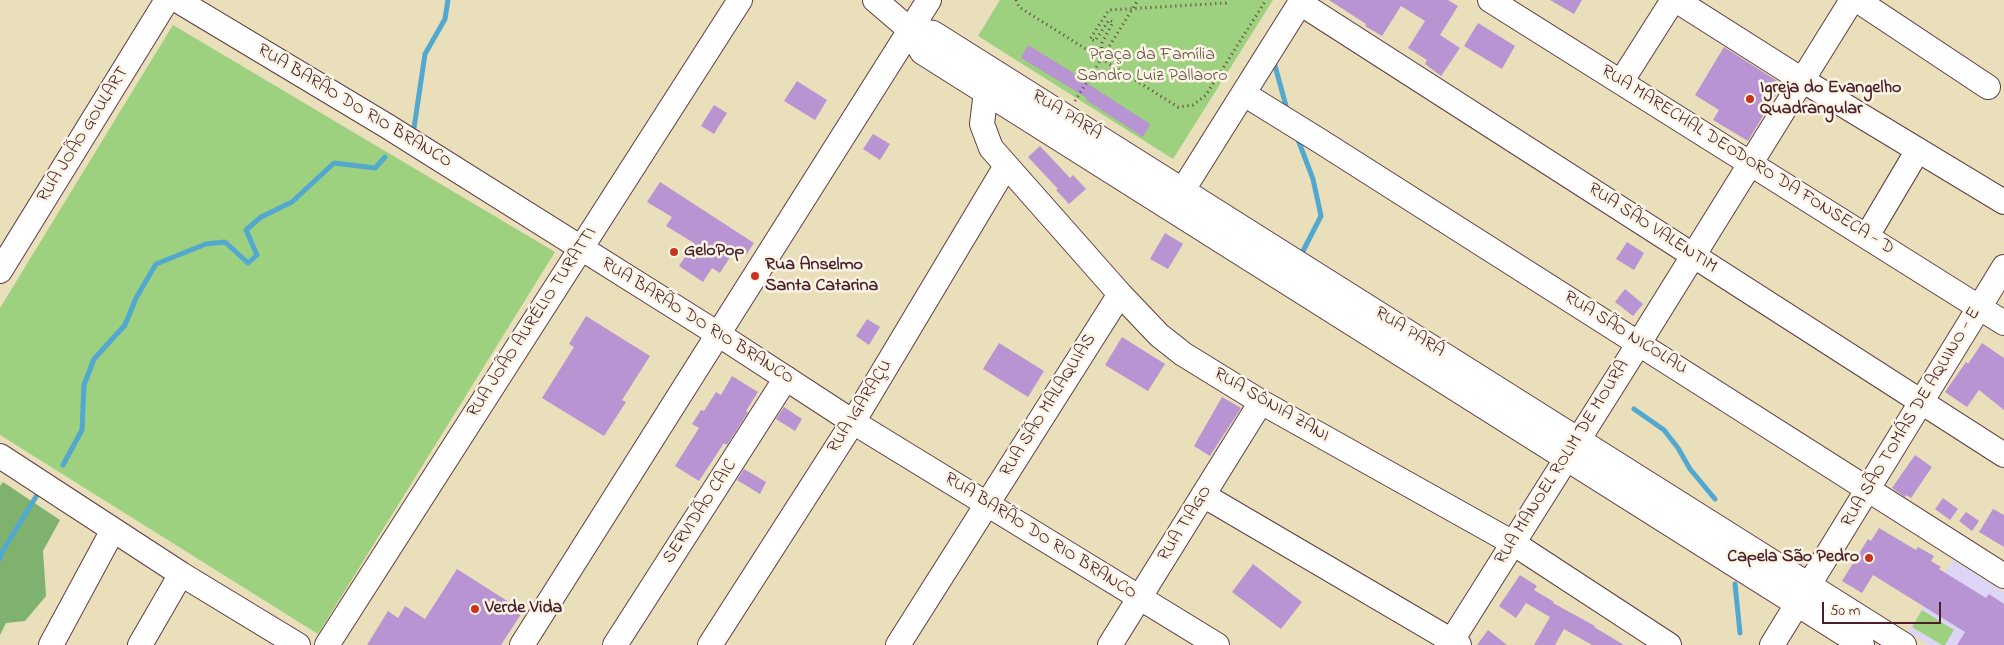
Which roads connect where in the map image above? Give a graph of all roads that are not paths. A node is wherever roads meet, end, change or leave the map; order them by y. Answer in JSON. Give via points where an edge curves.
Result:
{"nodes":[{"id":1,"x":168,"y":0,"type":"edge"},
{"id":2,"x":177,"y":0,"type":"edge"},
{"id":3,"x":875,"y":0,"type":"edge"},
{"id":4,"x":929,"y":0,"type":"edge"},
{"id":5,"x":1674,"y":0,"type":"edge"},
{"id":6,"x":1852,"y":0,"type":"edge"},
{"id":7,"x":1857,"y":0,"type":"edge"},
{"id":8,"x":737,"y":1,"type":"edge"},
{"id":9,"x":1493,"y":1,"type":"edge"},
{"id":10,"x":1301,"y":2,"type":"edge"},
{"id":11,"x":910,"y":30,"type":"junction"},
{"id":12,"x":1802,"y":80,"type":"junction"},
{"id":13,"x":991,"y":82,"type":"junction"},
{"id":14,"x":1620,"y":82,"type":"junction"},
{"id":15,"x":1988,"y":87,"type":"dead end"},
{"id":16,"x":1244,"y":94,"type":"junction"},
{"id":17,"x":1918,"y":150,"type":"junction"},
{"id":18,"x":1751,"y":163,"type":"junction"},
{"id":19,"x":1006,"y":166,"type":"junction"},
{"id":20,"x":1177,"y":200,"type":"junction"},
{"id":21,"x":2004,"y":202,"type":"edge"},
{"id":22,"x":1867,"y":236,"type":"junction"},
{"id":23,"x":581,"y":248,"type":"junction"},
{"id":24,"x":1693,"y":256,"type":"junction"},
{"id":25,"x":2004,"y":266,"type":"edge"},
{"id":26,"x":0,"y":271,"type":"edge"},
{"id":27,"x":1120,"y":294,"type":"junction"},
{"id":28,"x":1980,"y":307,"type":"junction"},
{"id":29,"x":2004,"y":322,"type":"edge"},
{"id":30,"x":718,"y":334,"type":"junction"},
{"id":31,"x":1639,"y":343,"type":"junction"},
{"id":32,"x":786,"y":378,"type":"junction"},
{"id":33,"x":1262,"y":402,"type":"junction"},
{"id":34,"x":1922,"y":403,"type":"junction"},
{"id":35,"x":853,"y":422,"type":"junction"},
{"id":36,"x":1572,"y":449,"type":"junction"},
{"id":37,"x":2004,"y":455,"type":"edge"},
{"id":38,"x":0,"y":456,"type":"edge"},
{"id":39,"x":1869,"y":489,"type":"junction"},
{"id":40,"x":1203,"y":496,"type":"junction"},
{"id":41,"x":988,"y":505,"type":"junction"},
{"id":42,"x":113,"y":530,"type":"junction"},
{"id":43,"x":1513,"y":543,"type":"junction"},
{"id":44,"x":181,"y":574,"type":"junction"},
{"id":45,"x":2004,"y":576,"type":"edge"},
{"id":46,"x":1803,"y":595,"type":"junction"},
{"id":47,"x":1139,"y":598,"type":"junction"},
{"id":48,"x":1453,"y":643,"type":"edge"},
{"id":49,"x":51,"y":645,"type":"edge"},
{"id":50,"x":140,"y":645,"type":"edge"},
{"id":51,"x":298,"y":645,"type":"edge"},
{"id":52,"x":326,"y":645,"type":"edge"},
{"id":53,"x":522,"y":645,"type":"edge"},
{"id":54,"x":615,"y":645,"type":"edge"},
{"id":55,"x":710,"y":645,"type":"edge"},
{"id":56,"x":898,"y":645,"type":"edge"},
{"id":57,"x":1110,"y":645,"type":"edge"},
{"id":58,"x":1216,"y":645,"type":"edge"},
{"id":59,"x":1669,"y":645,"type":"edge"},
{"id":60,"x":1772,"y":645,"type":"edge"},
{"id":61,"x":1862,"y":645,"type":"edge"},
{"id":62,"x":1904,"y":645,"type":"edge"}],
"edges":[{"from":1,"to":26,"type":"street","name":"RUA JOÃO GOULART"},
{"from":2,"to":23,"type":"street","name":"RUA BARÃO DO RIO BRANCO"},
{"from":3,"to":11,"type":"street","name":"RUA PARÁ"},
{"from":4,"to":11,"type":"street"},
{"from":5,"to":12,"type":"street"},
{"from":5,"to":14,"type":"street"},
{"from":6,"to":12,"type":"street","name":"RUA MANOEL ROLIM DE MOURA"},
{"from":7,"to":15,"type":"street"},
{"from":8,"to":23,"type":"street","name":"RUA JOÃO AURÉLIO TURATTI"},
{"from":9,"to":14,"type":"street","name":"RUA MARECHAL DEODORO DA FONSECA - D"},
{"from":10,"to":16,"type":"street"},
{"from":10,"to":24,"type":"street","name":"RUA SÃO VALENTIM"},
{"from":11,"to":13,"type":"street","name":"RUA PARÁ","via":[[922,52]]},
{"from":11,"to":30,"type":"street"},
{"from":12,"to":17,"type":"street"},
{"from":12,"to":18,"type":"street","name":"RUA MANOEL ROLIM DE MOURA"},
{"from":13,"to":19,"type":"street","name":"RUA SÔNIA ZANI","via":[[982,124],[991,148]]},
{"from":13,"to":20,"type":"street","name":"RUA PARÁ"},
{"from":13,"to":20,"type":"street","name":"RUA PARÁ","via":[[1066,116]]},
{"from":14,"to":18,"type":"street","name":"RUA MARECHAL DEODORO DA FONSECA - D"},
{"from":16,"to":20,"type":"street"},
{"from":16,"to":31,"type":"street","name":"RUA SÃO NICOLAU"},
{"from":17,"to":21,"type":"street"},
{"from":17,"to":22,"type":"street"},
{"from":18,"to":22,"type":"street","name":"RUA MARECHAL DEODORO DA FONSECA - D"},
{"from":18,"to":24,"type":"street","name":"RUA MANOEL ROLIM DE MOURA"},
{"from":19,"to":27,"type":"street","name":"RUA SÔNIA ZANI"},
{"from":19,"to":35,"type":"street","name":"RUA IGARAÇU"},
{"from":20,"to":36,"type":"street","name":"RUA PARÁ"},
{"from":22,"to":28,"type":"street","name":"RUA MARECHAL DEODORO DA FONSECA - D"},
{"from":23,"to":30,"type":"street","name":"RUA BARÃO DO RIO BRANCO"},
{"from":23,"to":52,"type":"street","name":"RUA JOÃO AURÉLIO TURATTI"},
{"from":24,"to":31,"type":"street","name":"RUA MANOEL ROLIM DE MOURA"},
{"from":24,"to":34,"type":"street","name":"RUA SÃO VALENTIM"},
{"from":25,"to":28,"type":"street","name":"RUA SÃO TOMÁS DE AQUINO - E"},
{"from":27,"to":33,"type":"street","name":"RUA SÔNIA ZANI","via":[[1159,335],[1183,354]]},
{"from":27,"to":41,"type":"street","name":"RUA SÃO MALAQUIAS"},
{"from":28,"to":29,"type":"street","name":"RUA MARECHAL DEODORO DA FONSECA - D"},
{"from":28,"to":34,"type":"street","name":"RUA SÃO TOMÁS DE AQUINO - E"},
{"from":30,"to":32,"type":"street","name":"RUA BARÃO DO RIO BRANCO"},
{"from":30,"to":53,"type":"street"},
{"from":31,"to":36,"type":"street","name":"RUA MANOEL ROLIM DE MOURA"},
{"from":31,"to":39,"type":"street","name":"RUA SÃO NICOLAU"},
{"from":32,"to":35,"type":"street","name":"RUA BARÃO DO RIO BRANCO"},
{"from":32,"to":54,"type":"street","name":"SERVIDÃO CAIC"},
{"from":33,"to":40,"type":"street","name":"RUA TIAGO"},
{"from":33,"to":43,"type":"street","name":"RUA SÔNIA ZANI"},
{"from":34,"to":37,"type":"street","name":"RUA SÃO VALENTIM"},
{"from":34,"to":39,"type":"street","name":"RUA SÃO TOMÁS DE AQUINO - E"},
{"from":35,"to":41,"type":"street","name":"RUA BARÃO DO RIO BRANCO"},
{"from":35,"to":55,"type":"street","name":"RUA IGARAÇU"},
{"from":36,"to":43,"type":"street","name":"RUA MANOEL ROLIM DE MOURA"},
{"from":36,"to":46,"type":"street","name":"RUA PARÁ"},
{"from":38,"to":42,"type":"street"},
{"from":39,"to":45,"type":"street","name":"RUA SÃO NICOLAU"},
{"from":39,"to":46,"type":"street","name":"RUA SÃO TOMÁS DE AQUINO - E"},
{"from":40,"to":47,"type":"street","name":"RUA TIAGO"},
{"from":40,"to":48,"type":"street"},
{"from":41,"to":47,"type":"street","name":"RUA BARÃO DO RIO BRANCO"},
{"from":41,"to":56,"type":"street","name":"RUA SÃO MALAQUIAS"},
{"from":42,"to":44,"type":"street"},
{"from":42,"to":49,"type":"street"},
{"from":43,"to":48,"type":"street","name":"RUA MANOEL ROLIM DE MOURA"},
{"from":43,"to":59,"type":"street","name":"RUA SÔNIA ZANI"},
{"from":44,"to":50,"type":"street"},
{"from":44,"to":51,"type":"street"},
{"from":46,"to":60,"type":"street","name":"RUA SÃO TOMÁS DE AQUINO - E"},
{"from":46,"to":61,"type":"street","name":"RUA PARÁ"},
{"from":46,"to":62,"type":"street","name":"RUA PARÁ"},
{"from":47,"to":57,"type":"street","name":"RUA TIAGO"},
{"from":47,"to":58,"type":"street","name":"RUA BARÃO DO RIO BRANCO"}]}
